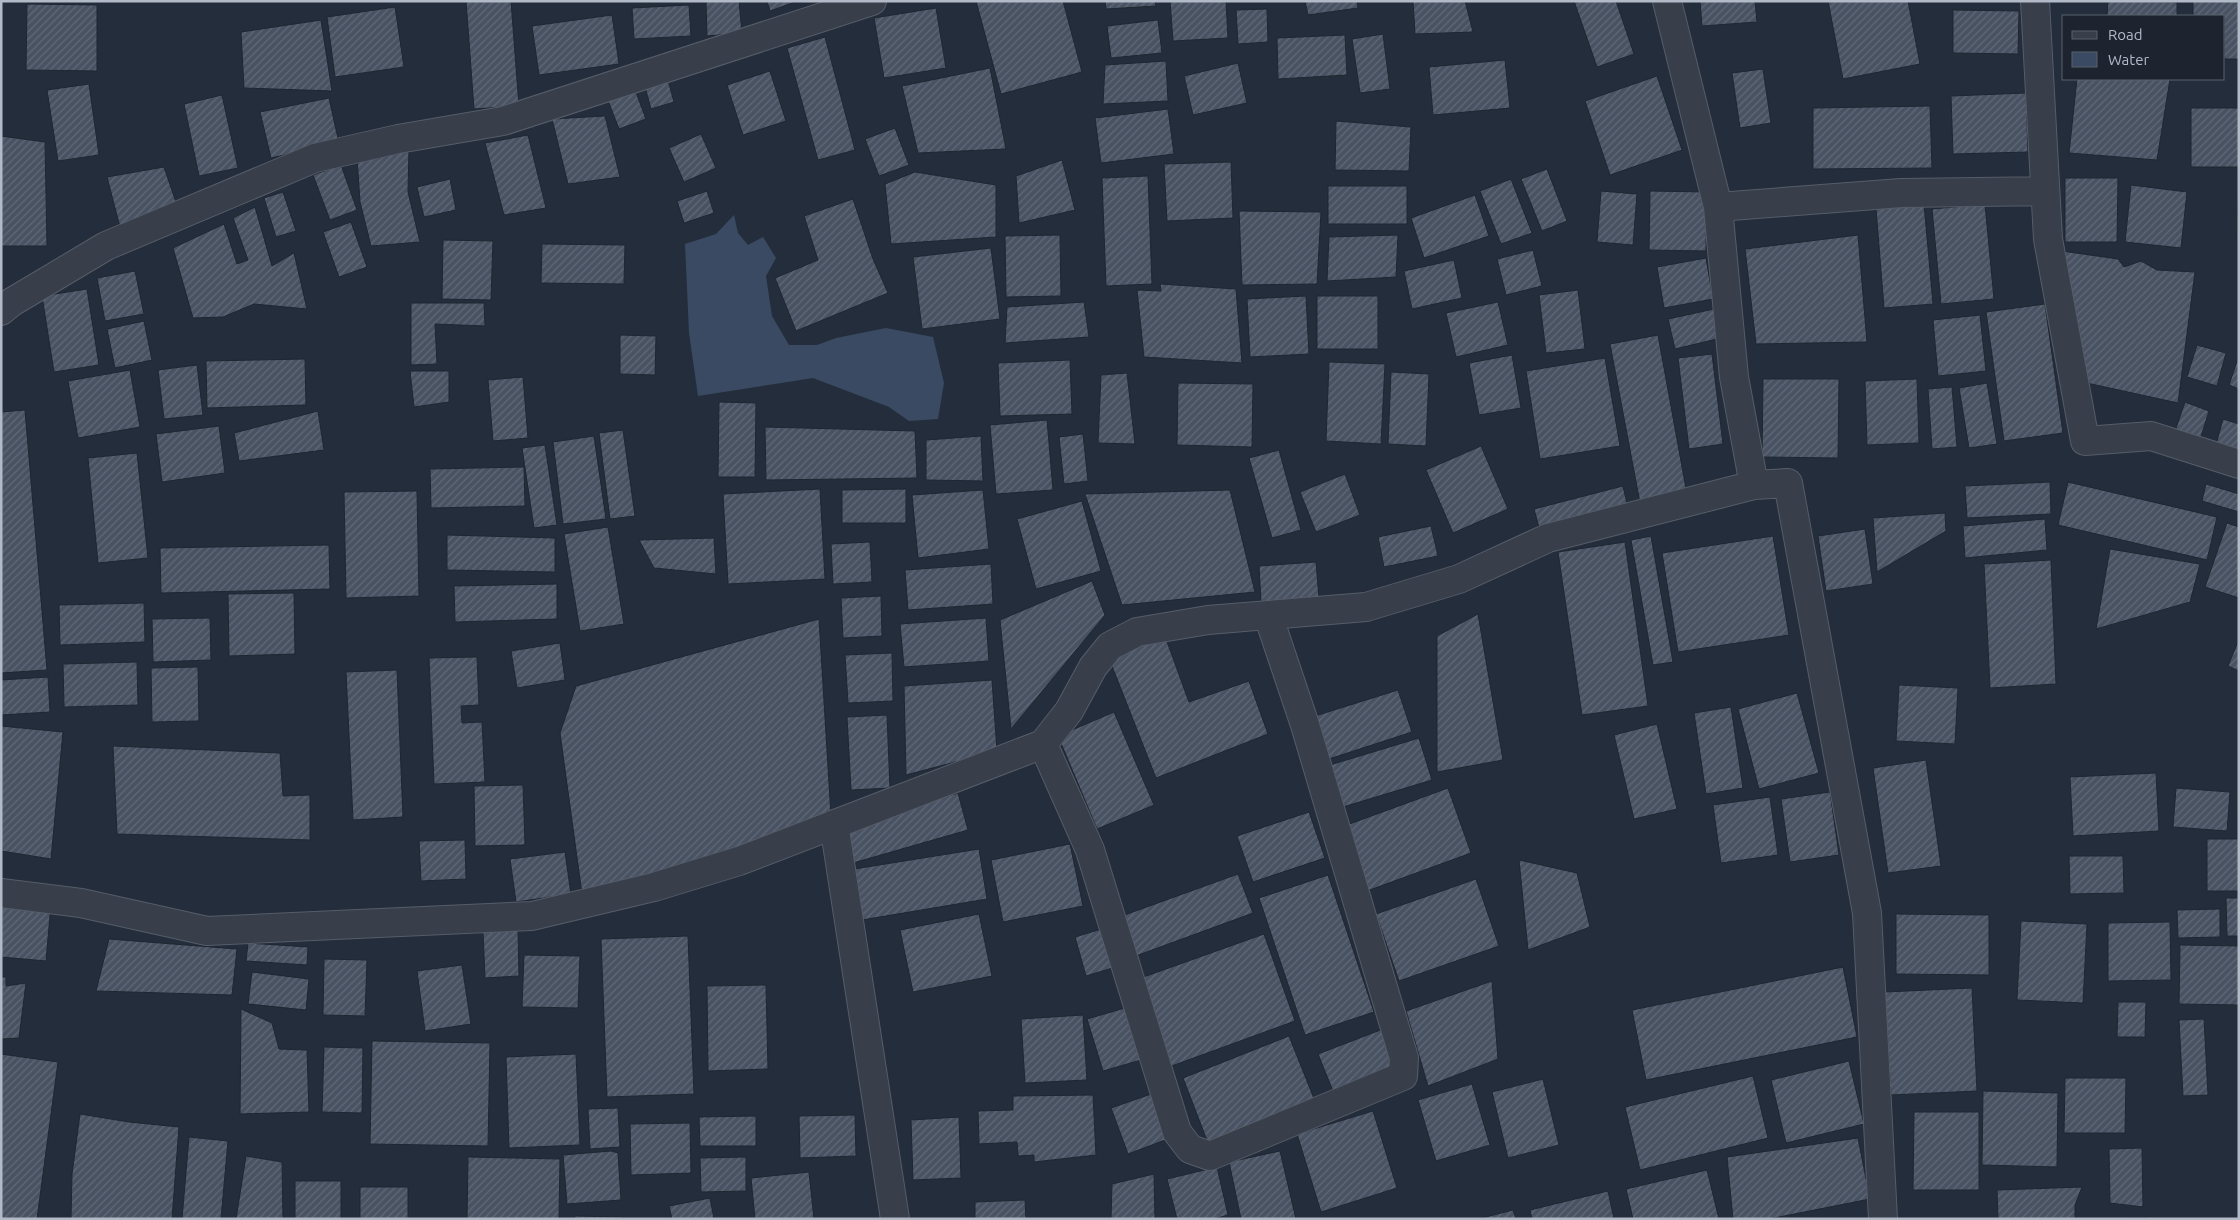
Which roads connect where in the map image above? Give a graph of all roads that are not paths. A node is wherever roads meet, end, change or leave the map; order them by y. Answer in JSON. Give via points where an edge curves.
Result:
{"nodes":[{"id":1,"x":872,"y":1,"type":"edge"},
{"id":2,"x":1667,"y":1,"type":"edge"},
{"id":3,"x":2035,"y":1,"type":"edge"},
{"id":4,"x":2046,"y":191,"type":"junction"},
{"id":5,"x":1718,"y":207,"type":"junction"},
{"id":6,"x":1,"y":311,"type":"edge"},
{"id":7,"x":2239,"y":464,"type":"edge"},
{"id":8,"x":1754,"y":485,"type":"junction"},
{"id":9,"x":1268,"y":615,"type":"junction"},
{"id":10,"x":1043,"y":744,"type":"junction"},
{"id":11,"x":834,"y":824,"type":"junction"},
{"id":12,"x":1,"y":893,"type":"edge"},
{"id":13,"x":895,"y":1219,"type":"edge"},
{"id":14,"x":1883,"y":1219,"type":"edge"}],
"edges":[{"from":1,"to":6,"type":"street","via":[[503,121],[398,139],[315,158],[106,246]]},
{"from":2,"to":5,"type":"street"},
{"from":3,"to":4,"type":"street"},
{"from":4,"to":5,"type":"street","via":[[1901,193]]},
{"from":4,"to":7,"type":"street","via":[[2048,239],[2085,441],[2151,436]]},
{"from":5,"to":8,"type":"street","via":[[1734,377]]},
{"from":8,"to":9,"type":"street","via":[[1548,538],[1459,579],[1366,607]]},
{"from":8,"to":14,"type":"street","via":[[1788,483],[1865,904]]},
{"from":9,"to":10,"type":"street","via":[[1208,620],[1137,632],[1110,646],[1093,667],[1069,711]]},
{"from":9,"to":10,"type":"street","via":[[1305,725],[1404,1058],[1403,1076],[1210,1156],[1190,1149],[1177,1132],[1090,850]]},
{"from":10,"to":11,"type":"street"},
{"from":11,"to":12,"type":"street","via":[[664,884],[532,916],[207,931],[81,903]]},
{"from":11,"to":13,"type":"street"}]}
